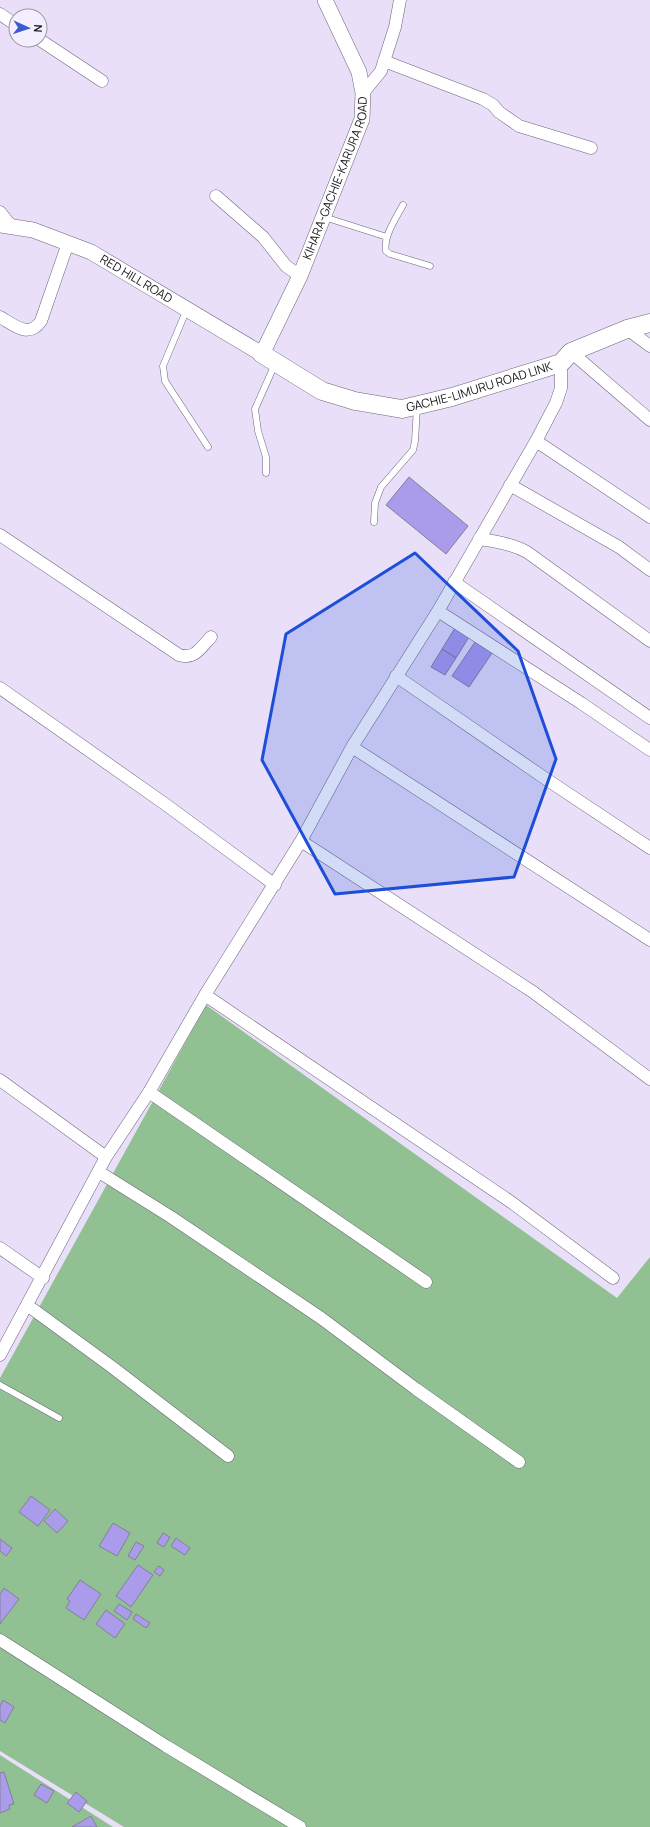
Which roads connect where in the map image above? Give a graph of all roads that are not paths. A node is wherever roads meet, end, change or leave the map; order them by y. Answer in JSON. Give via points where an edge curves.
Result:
{"nodes":[{"id":1,"x":325,"y":0,"type":"edge"},
{"id":2,"x":400,"y":0,"type":"edge"},
{"id":3,"x":48,"y":45,"type":"edge"},
{"id":4,"x":384,"y":61,"type":"junction"},
{"id":5,"x":102,"y":81,"type":"dead end"},
{"id":6,"x":363,"y":93,"type":"junction"},
{"id":7,"x":591,"y":148,"type":"dead end"},
{"id":8,"x":216,"y":196,"type":"dead end"},
{"id":9,"x":403,"y":205,"type":"dead end"},
{"id":10,"x":0,"y":212,"type":"edge"},
{"id":11,"x":324,"y":217,"type":"junction"},
{"id":12,"x":6,"y":226,"type":"edge"},
{"id":13,"x":387,"y":237,"type":"junction"},
{"id":14,"x":68,"y":243,"type":"junction"},
{"id":15,"x":430,"y":266,"type":"dead end"},
{"id":16,"x":300,"y":276,"type":"junction"},
{"id":17,"x":187,"y":309,"type":"junction"},
{"id":18,"x":0,"y":317,"type":"edge"},
{"id":19,"x":650,"y":323,"type":"edge"},
{"id":20,"x":627,"y":329,"type":"junction"},
{"id":21,"x":650,"y":346,"type":"edge"},
{"id":22,"x":269,"y":358,"type":"junction"},
{"id":23,"x":566,"y":358,"type":"junction"},
{"id":24,"x":417,"y":405,"type":"junction"},
{"id":25,"x":650,"y":420,"type":"edge"},
{"id":26,"x":536,"y":441,"type":"junction"},
{"id":27,"x":208,"y":447,"type":"dead end"},
{"id":28,"x":266,"y":473,"type":"dead end"},
{"id":29,"x":510,"y":485,"type":"junction"},
{"id":30,"x":650,"y":517,"type":"edge"},
{"id":31,"x":374,"y":522,"type":"dead end"},
{"id":32,"x":0,"y":535,"type":"edge"},
{"id":33,"x":479,"y":539,"type":"junction"},
{"id":34,"x":650,"y":570,"type":"edge"},
{"id":35,"x":454,"y":582,"type":"junction"},
{"id":36,"x":438,"y":611,"type":"junction"},
{"id":37,"x":211,"y":637,"type":"dead end"},
{"id":38,"x":650,"y":641,"type":"edge"},
{"id":39,"x":396,"y":676,"type":"junction"},
{"id":40,"x":0,"y":688,"type":"edge"},
{"id":41,"x":650,"y":718,"type":"edge"},
{"id":42,"x":352,"y":747,"type":"junction"},
{"id":43,"x":650,"y":750,"type":"edge"},
{"id":44,"x":301,"y":841,"type":"junction"},
{"id":45,"x":650,"y":848,"type":"edge"},
{"id":46,"x":275,"y":885,"type":"junction"},
{"id":47,"x":650,"y":940,"type":"edge"},
{"id":48,"x":205,"y":995,"type":"junction"},
{"id":49,"x":650,"y":1079,"type":"edge"},
{"id":50,"x":0,"y":1080,"type":"edge"},
{"id":51,"x":149,"y":1092,"type":"junction"},
{"id":52,"x":106,"y":1157,"type":"junction"},
{"id":53,"x":98,"y":1172,"type":"junction"},
{"id":54,"x":0,"y":1248,"type":"edge"},
{"id":55,"x":43,"y":1278,"type":"junction"},
{"id":56,"x":613,"y":1278,"type":"dead end"},
{"id":57,"x":426,"y":1282,"type":"dead end"},
{"id":58,"x":27,"y":1305,"type":"junction"},
{"id":59,"x":0,"y":1355,"type":"edge"},
{"id":60,"x":0,"y":1385,"type":"edge"},
{"id":61,"x":59,"y":1418,"type":"dead end"},
{"id":62,"x":228,"y":1456,"type":"dead end"},
{"id":63,"x":519,"y":1462,"type":"dead end"},
{"id":64,"x":0,"y":1640,"type":"edge"},
{"id":65,"x":300,"y":1827,"type":"edge"}],
"edges":[{"from":1,"to":6,"type":"street","name":"KIHARA-GACHIE-KARURA ROAD","via":[[359,72]]},
{"from":2,"to":4,"type":"street","via":[[395,28]]},
{"from":3,"to":5,"type":"street"},
{"from":4,"to":6,"type":"street","via":[[381,71]]},
{"from":4,"to":7,"type":"street","via":[[483,99],[518,126]]},
{"from":6,"to":11,"type":"street","name":"KIHARA-GACHIE-KARURA ROAD","via":[[362,119]]},
{"from":8,"to":16,"type":"street","via":[[263,237],[286,266]]},
{"from":9,"to":13,"type":"lane"},
{"from":10,"to":12,"type":"street"},
{"from":11,"to":13,"type":"lane"},
{"from":11,"to":16,"type":"street","name":"KIHARA-GACHIE-KARURA ROAD"},
{"from":12,"to":14,"type":"street","name":"RED HILL ROAD","via":[[33,230]]},
{"from":13,"to":15,"type":"lane","via":[[384,246],[390,254]]},
{"from":14,"to":17,"type":"street","name":"RED HILL ROAD","via":[[91,252]]},
{"from":14,"to":18,"type":"street","via":[[37,327],[23,330]]},
{"from":16,"to":22,"type":"street","name":"KIHARA-GACHIE-KARURA ROAD"},
{"from":17,"to":22,"type":"street","name":"RED HILL ROAD"},
{"from":17,"to":27,"type":"lane","via":[[163,366],[163,374]]},
{"from":19,"to":20,"type":"main road","name":"GACHIE-LIMURU ROAD LINK"},
{"from":20,"to":21,"type":"street"},
{"from":20,"to":23,"type":"main road","name":"GACHIE-LIMURU ROAD LINK"},
{"from":22,"to":24,"type":"main road","name":"GACHIE-LIMURU ROAD LINK","via":[[322,391],[355,401],[402,409]]},
{"from":22,"to":28,"type":"lane","via":[[255,409],[266,457]]},
{"from":23,"to":24,"type":"main road","name":"GACHIE-LIMURU ROAD LINK","via":[[452,397]]},
{"from":23,"to":25,"type":"street"},
{"from":23,"to":26,"type":"street","via":[[556,403]]},
{"from":24,"to":31,"type":"lane","via":[[413,450],[381,487],[375,502]]},
{"from":26,"to":29,"type":"street"},
{"from":26,"to":30,"type":"street"},
{"from":29,"to":33,"type":"street"},
{"from":29,"to":34,"type":"street","via":[[619,548]]},
{"from":32,"to":37,"type":"street","via":[[178,655],[194,655]]},
{"from":33,"to":35,"type":"street"},
{"from":33,"to":38,"type":"street","via":[[498,541],[527,552]]},
{"from":35,"to":36,"type":"street"},
{"from":35,"to":41,"type":"street"},
{"from":36,"to":39,"type":"street"},
{"from":36,"to":43,"type":"street"},
{"from":39,"to":42,"type":"street"},
{"from":39,"to":45,"type":"street"},
{"from":40,"to":46,"type":"street"},
{"from":42,"to":44,"type":"street"},
{"from":42,"to":47,"type":"street"},
{"from":44,"to":46,"type":"street"},
{"from":44,"to":49,"type":"street","via":[[533,992]]},
{"from":46,"to":48,"type":"street"},
{"from":48,"to":51,"type":"street"},
{"from":48,"to":56,"type":"street","via":[[511,1202]]},
{"from":50,"to":52,"type":"street"},
{"from":51,"to":52,"type":"street"},
{"from":51,"to":57,"type":"street"},
{"from":52,"to":53,"type":"street"},
{"from":53,"to":55,"type":"street"},
{"from":53,"to":63,"type":"street","via":[[171,1217],[321,1318]]},
{"from":54,"to":55,"type":"street"},
{"from":55,"to":58,"type":"street"},
{"from":58,"to":59,"type":"street"},
{"from":58,"to":62,"type":"street"},
{"from":60,"to":61,"type":"lane"},
{"from":64,"to":65,"type":"street","via":[[166,1746]]}]}
